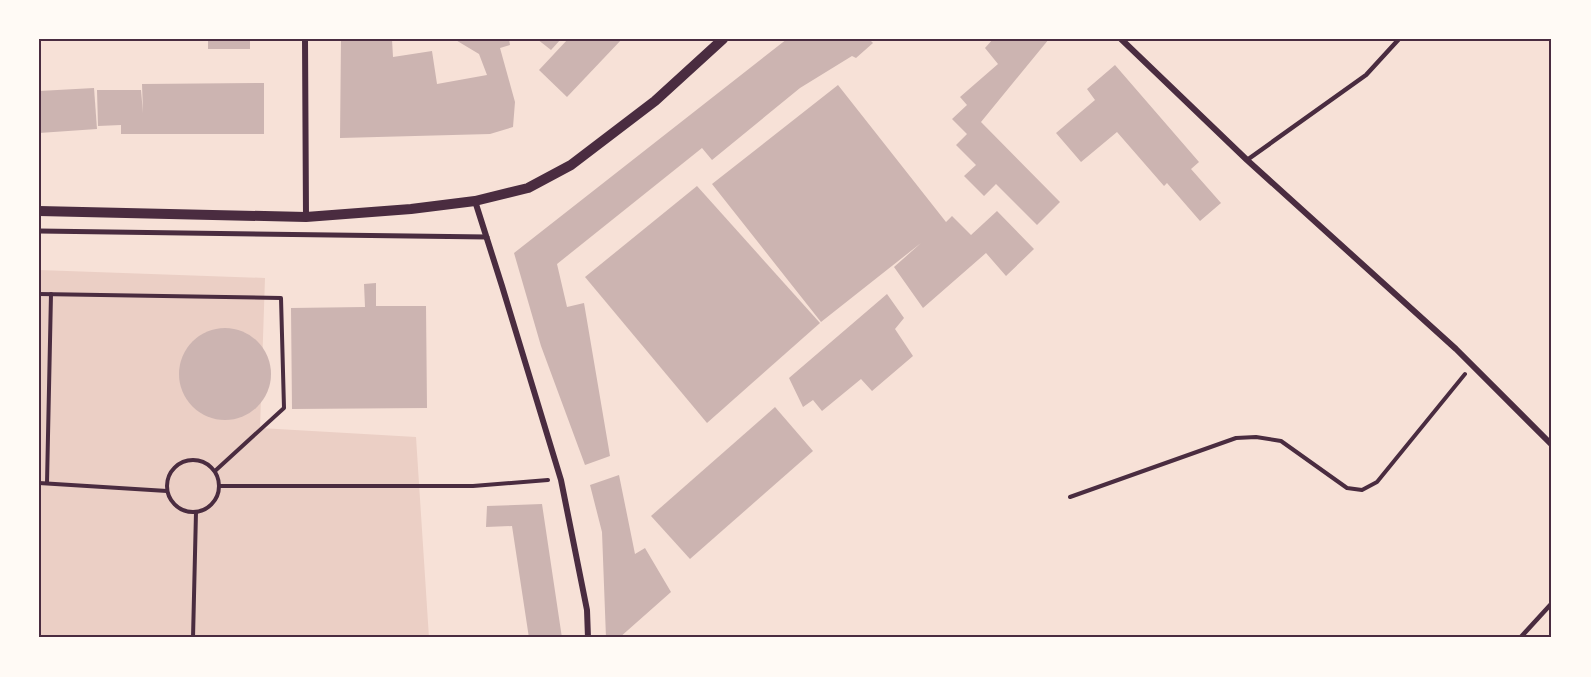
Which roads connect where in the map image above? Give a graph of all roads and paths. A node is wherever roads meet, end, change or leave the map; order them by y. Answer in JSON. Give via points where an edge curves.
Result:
{"nodes":[{"id":1,"x":305,"y":39,"type":"edge"},
{"id":2,"x":723,"y":39,"type":"edge"},
{"id":3,"x":1121,"y":39,"type":"edge"},
{"id":4,"x":1399,"y":39,"type":"edge"},
{"id":5,"x":1247,"y":160,"type":"junction"},
{"id":6,"x":475,"y":201,"type":"junction"},
{"id":7,"x":39,"y":211,"type":"edge"},
{"id":8,"x":306,"y":217,"type":"junction"},
{"id":9,"x":39,"y":231,"type":"edge"},
{"id":10,"x":487,"y":237,"type":"junction"},
{"id":11,"x":39,"y":294,"type":"edge"},
{"id":12,"x":51,"y":294,"type":"junction"},
{"id":13,"x":1473,"y":364,"type":"junction"},
{"id":14,"x":1552,"y":445,"type":"edge"},
{"id":15,"x":215,"y":471,"type":"junction"},
{"id":16,"x":561,"y":480,"type":"junction"},
{"id":17,"x":39,"y":483,"type":"edge"},
{"id":18,"x":47,"y":483,"type":"junction"},
{"id":19,"x":220,"y":486,"type":"junction"},
{"id":20,"x":167,"y":491,"type":"junction"},
{"id":21,"x":1070,"y":497,"type":"dead end"},
{"id":22,"x":196,"y":512,"type":"junction"},
{"id":23,"x":1552,"y":603,"type":"edge"},
{"id":24,"x":193,"y":638,"type":"edge"},
{"id":25,"x":588,"y":638,"type":"edge"},
{"id":26,"x":1520,"y":638,"type":"edge"}],
"edges":[{"from":1,"to":8,"type":"street"},
{"from":2,"to":6,"type":"street","via":[[655,101],[571,165],[528,188]]},
{"from":3,"to":5,"type":"street"},
{"from":4,"to":5,"type":"lane","via":[[1366,75]]},
{"from":5,"to":13,"type":"street"},
{"from":6,"to":8,"type":"street"},
{"from":6,"to":10,"type":"street"},
{"from":7,"to":8,"type":"street"},
{"from":9,"to":10,"type":"street"},
{"from":10,"to":16,"type":"street"},
{"from":11,"to":12,"type":"path"},
{"from":12,"to":15,"type":"path","via":[[281,298],[284,408]]},
{"from":12,"to":18,"type":"path"},
{"from":13,"to":14,"type":"street"},
{"from":13,"to":21,"type":"path","via":[[1377,482],[1362,490],[1347,488],[1281,441],[1236,438]]},
{"from":15,"to":19,"type":"path"},
{"from":15,"to":20,"type":"path","via":[[194,460],[179,464],[169,476]]},
{"from":16,"to":19,"type":"path","via":[[473,486]]},
{"from":16,"to":25,"type":"street","via":[[587,610]]},
{"from":17,"to":18,"type":"path"},
{"from":18,"to":20,"type":"path"},
{"from":19,"to":22,"type":"path","via":[[216,500],[204,511]]},
{"from":20,"to":22,"type":"path","via":[[174,505]]},
{"from":22,"to":24,"type":"path"},
{"from":23,"to":26,"type":"lane"}]}
